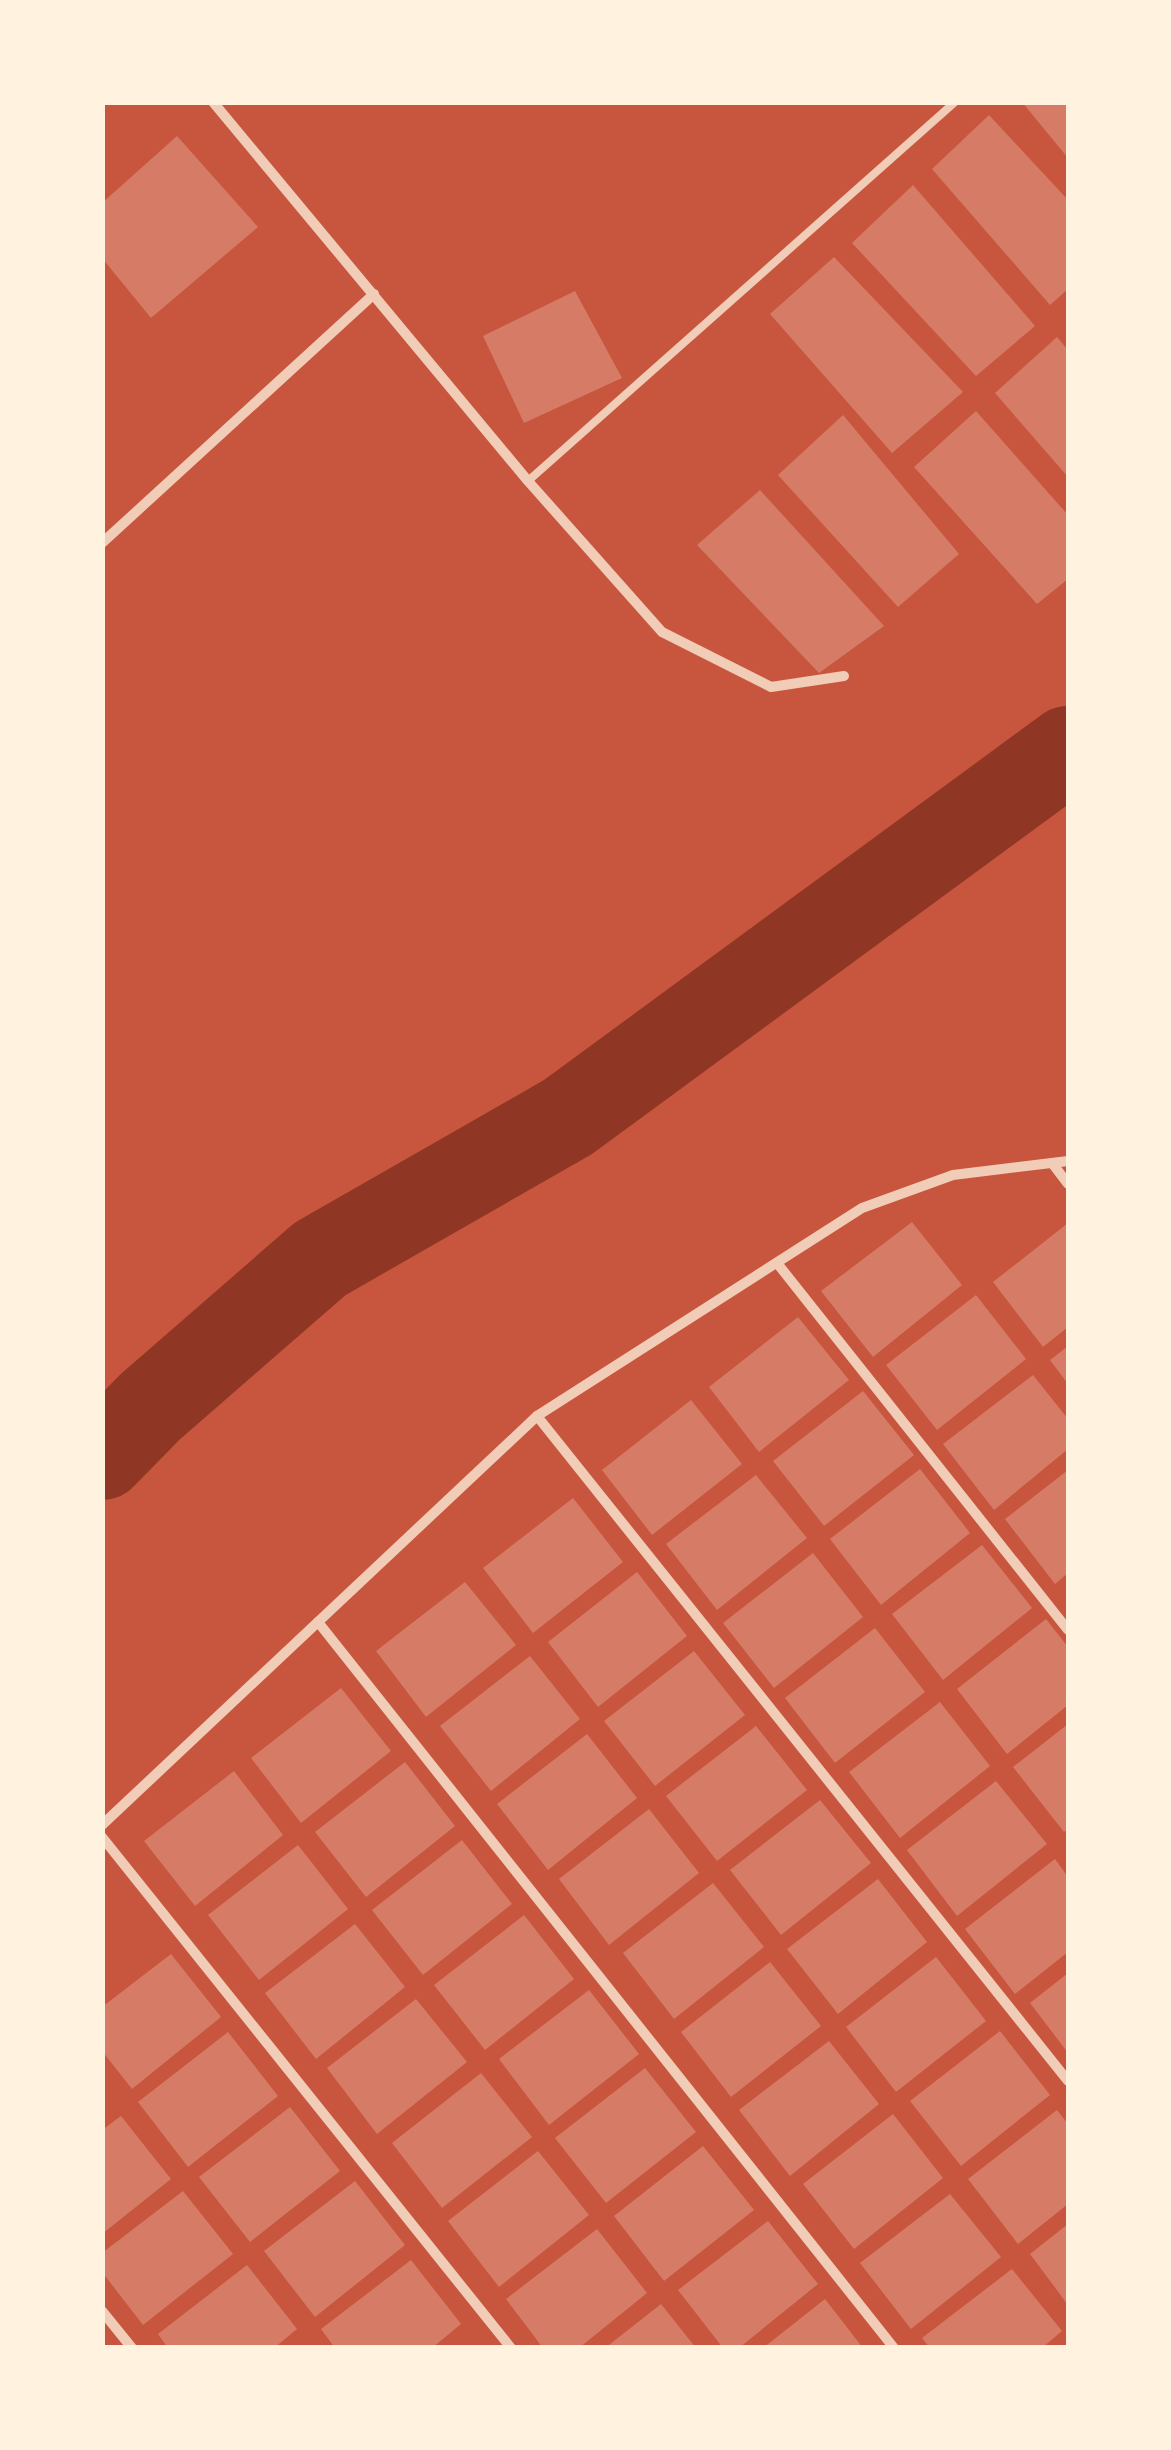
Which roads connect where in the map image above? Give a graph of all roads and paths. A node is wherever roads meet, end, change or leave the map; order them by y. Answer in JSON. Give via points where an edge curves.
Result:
{"nodes":[{"id":1,"x":213,"y":102,"type":"edge"},
{"id":2,"x":954,"y":102,"type":"edge"},
{"id":3,"x":374,"y":294,"type":"junction"},
{"id":4,"x":528,"y":481,"type":"junction"},
{"id":5,"x":102,"y":542,"type":"edge"},
{"id":6,"x":844,"y":676,"type":"dead end"},
{"id":7,"x":1068,"y":1162,"type":"edge"},
{"id":8,"x":1052,"y":1164,"type":"junction"},
{"id":9,"x":1068,"y":1184,"type":"edge"},
{"id":10,"x":777,"y":1263,"type":"junction"},
{"id":11,"x":537,"y":1416,"type":"junction"},
{"id":12,"x":318,"y":1622,"type":"junction"},
{"id":13,"x":1068,"y":1630,"type":"edge"},
{"id":14,"x":102,"y":1826,"type":"edge"},
{"id":15,"x":102,"y":1836,"type":"edge"},
{"id":16,"x":1068,"y":2081,"type":"edge"},
{"id":17,"x":102,"y":2311,"type":"edge"},
{"id":18,"x":132,"y":2348,"type":"edge"},
{"id":19,"x":511,"y":2348,"type":"edge"},
{"id":20,"x":894,"y":2348,"type":"edge"}],
"edges":[{"from":1,"to":3,"type":"street"},
{"from":2,"to":4,"type":"lane"},
{"from":3,"to":4,"type":"street"},
{"from":3,"to":5,"type":"street"},
{"from":4,"to":6,"type":"street","via":[[662,632],[771,687]]},
{"from":7,"to":8,"type":"street"},
{"from":8,"to":9,"type":"street"},
{"from":8,"to":10,"type":"street","via":[[953,1175],[862,1208]]},
{"from":10,"to":11,"type":"street"},
{"from":10,"to":13,"type":"street"},
{"from":11,"to":12,"type":"street"},
{"from":11,"to":16,"type":"street"},
{"from":12,"to":14,"type":"street"},
{"from":12,"to":20,"type":"street"},
{"from":15,"to":19,"type":"street"},
{"from":17,"to":18,"type":"street"}]}
